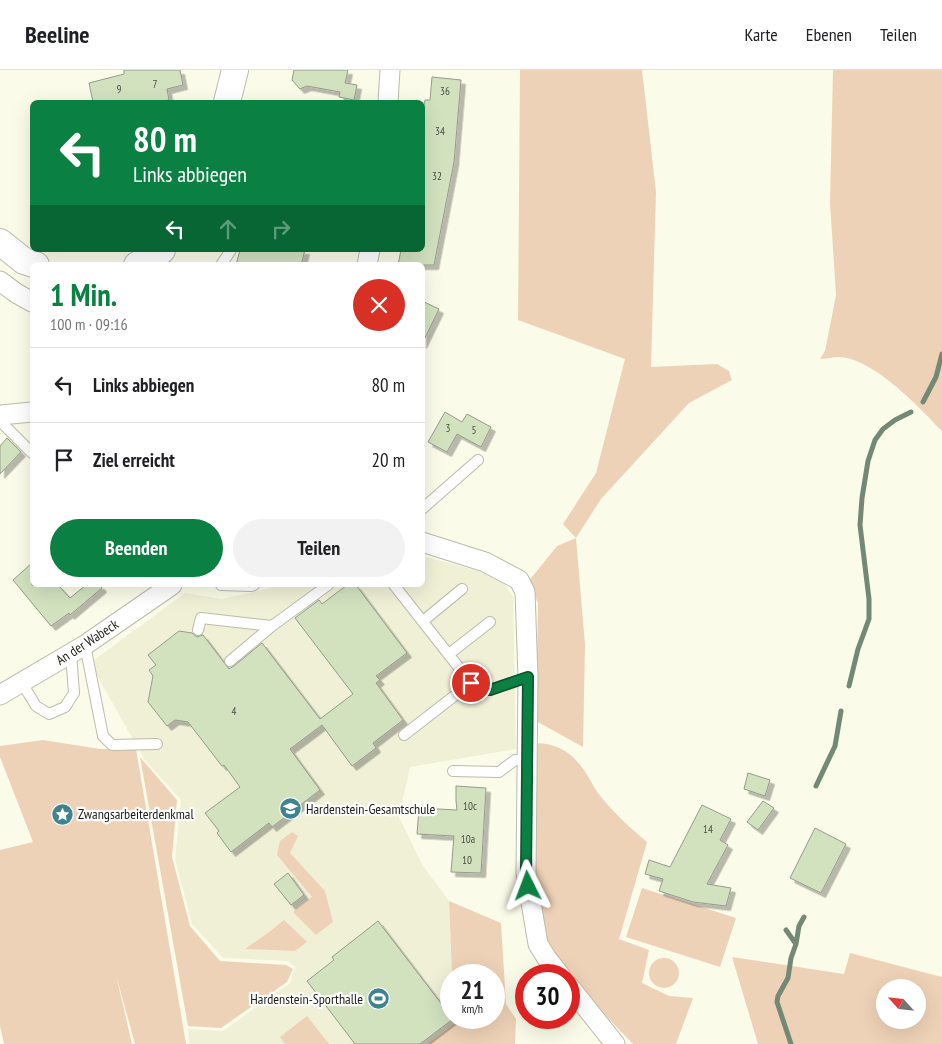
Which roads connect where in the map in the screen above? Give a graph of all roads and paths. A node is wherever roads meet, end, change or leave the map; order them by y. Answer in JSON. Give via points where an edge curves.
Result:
{"nodes":[{"id":1,"x":235,"y":70,"type":"edge"},
{"id":2,"x":390,"y":70,"type":"edge"},
{"id":3,"x":228,"y":100,"type":"edge"},
{"id":4,"x":388,"y":100,"type":"edge"},
{"id":5,"x":0,"y":242,"type":"edge"},
{"id":6,"x":160,"y":252,"type":"edge"},
{"id":7,"x":143,"y":262,"type":"edge"},
{"id":8,"x":30,"y":263,"type":"edge"},
{"id":9,"x":0,"y":281,"type":"edge"},
{"id":10,"x":30,"y":301,"type":"edge"},
{"id":11,"x":30,"y":412,"type":"edge"},
{"id":12,"x":0,"y":415,"type":"edge"},
{"id":13,"x":0,"y":422,"type":"edge"},
{"id":14,"x":30,"y":451,"type":"edge"},
{"id":15,"x":478,"y":460,"type":"dead end"},
{"id":16,"x":425,"y":506,"type":"edge"},
{"id":17,"x":425,"y":543,"type":"edge"},
{"id":18,"x":169,"y":587,"type":"edge"},
{"id":19,"x":325,"y":587,"type":"edge"},
{"id":20,"x":396,"y":587,"type":"edge"},
{"id":21,"x":462,"y":589,"type":"dead end"},
{"id":22,"x":423,"y":621,"type":"junction"},
{"id":23,"x":490,"y":622,"type":"dead end"},
{"id":24,"x":272,"y":626,"type":"junction"},
{"id":25,"x":198,"y":630,"type":"dead end"},
{"id":26,"x":78,"y":650,"type":"junction"},
{"id":27,"x":448,"y":654,"type":"junction"},
{"id":28,"x":230,"y":661,"type":"dead end"},
{"id":29,"x":528,"y":677,"type":"junction"},
{"id":30,"x":22,"y":683,"type":"junction"},
{"id":31,"x":471,"y":683,"type":"junction"},
{"id":32,"x":0,"y":695,"type":"edge"},
{"id":33,"x":404,"y":735,"type":"dead end"},
{"id":34,"x":157,"y":744,"type":"dead end"},
{"id":35,"x":526,"y":760,"type":"junction"},
{"id":36,"x":453,"y":771,"type":"dead end"},
{"id":37,"x":551,"y":964,"type":"edge"},
{"id":38,"x":580,"y":1000,"type":"edge"},
{"id":39,"x":615,"y":1044,"type":"edge"}],
"edges":[{"from":1,"to":3,"type":"main road"},
{"from":2,"to":4,"type":"street"},
{"from":5,"to":8,"type":"main road"},
{"from":6,"to":7,"type":"main road"},
{"from":9,"to":10,"type":"street"},
{"from":11,"to":12,"type":"street"},
{"from":13,"to":14,"type":"lane"},
{"from":15,"to":16,"type":"lane"},
{"from":17,"to":29,"type":"street","via":[[486,562],[519,580],[525,592]]},
{"from":18,"to":26,"type":"street","name":"An der Wabeck"},
{"from":19,"to":24,"type":"lane"},
{"from":20,"to":22,"type":"lane"},
{"from":21,"to":22,"type":"lane"},
{"from":22,"to":27,"type":"lane"},
{"from":23,"to":27,"type":"lane"},
{"from":24,"to":25,"type":"lane","via":[[201,618]]},
{"from":24,"to":28,"type":"lane"},
{"from":26,"to":30,"type":"street","name":"An der Wabeck"},
{"from":26,"to":30,"type":"lane","via":[[74,693],[65,707],[49,714],[36,706]]},
{"from":26,"to":34,"type":"lane","via":[[103,736],[112,745]]},
{"from":27,"to":31,"type":"lane"},
{"from":29,"to":31,"type":"lane","via":[[490,690]]},
{"from":29,"to":35,"type":"street"},
{"from":30,"to":32,"type":"street","name":"An der Wabeck"},
{"from":31,"to":33,"type":"lane"},
{"from":35,"to":36,"type":"lane","via":[[515,760],[498,772]]},
{"from":35,"to":37,"type":"street","via":[[529,898],[538,944]]},
{"from":38,"to":39,"type":"street"}]}
